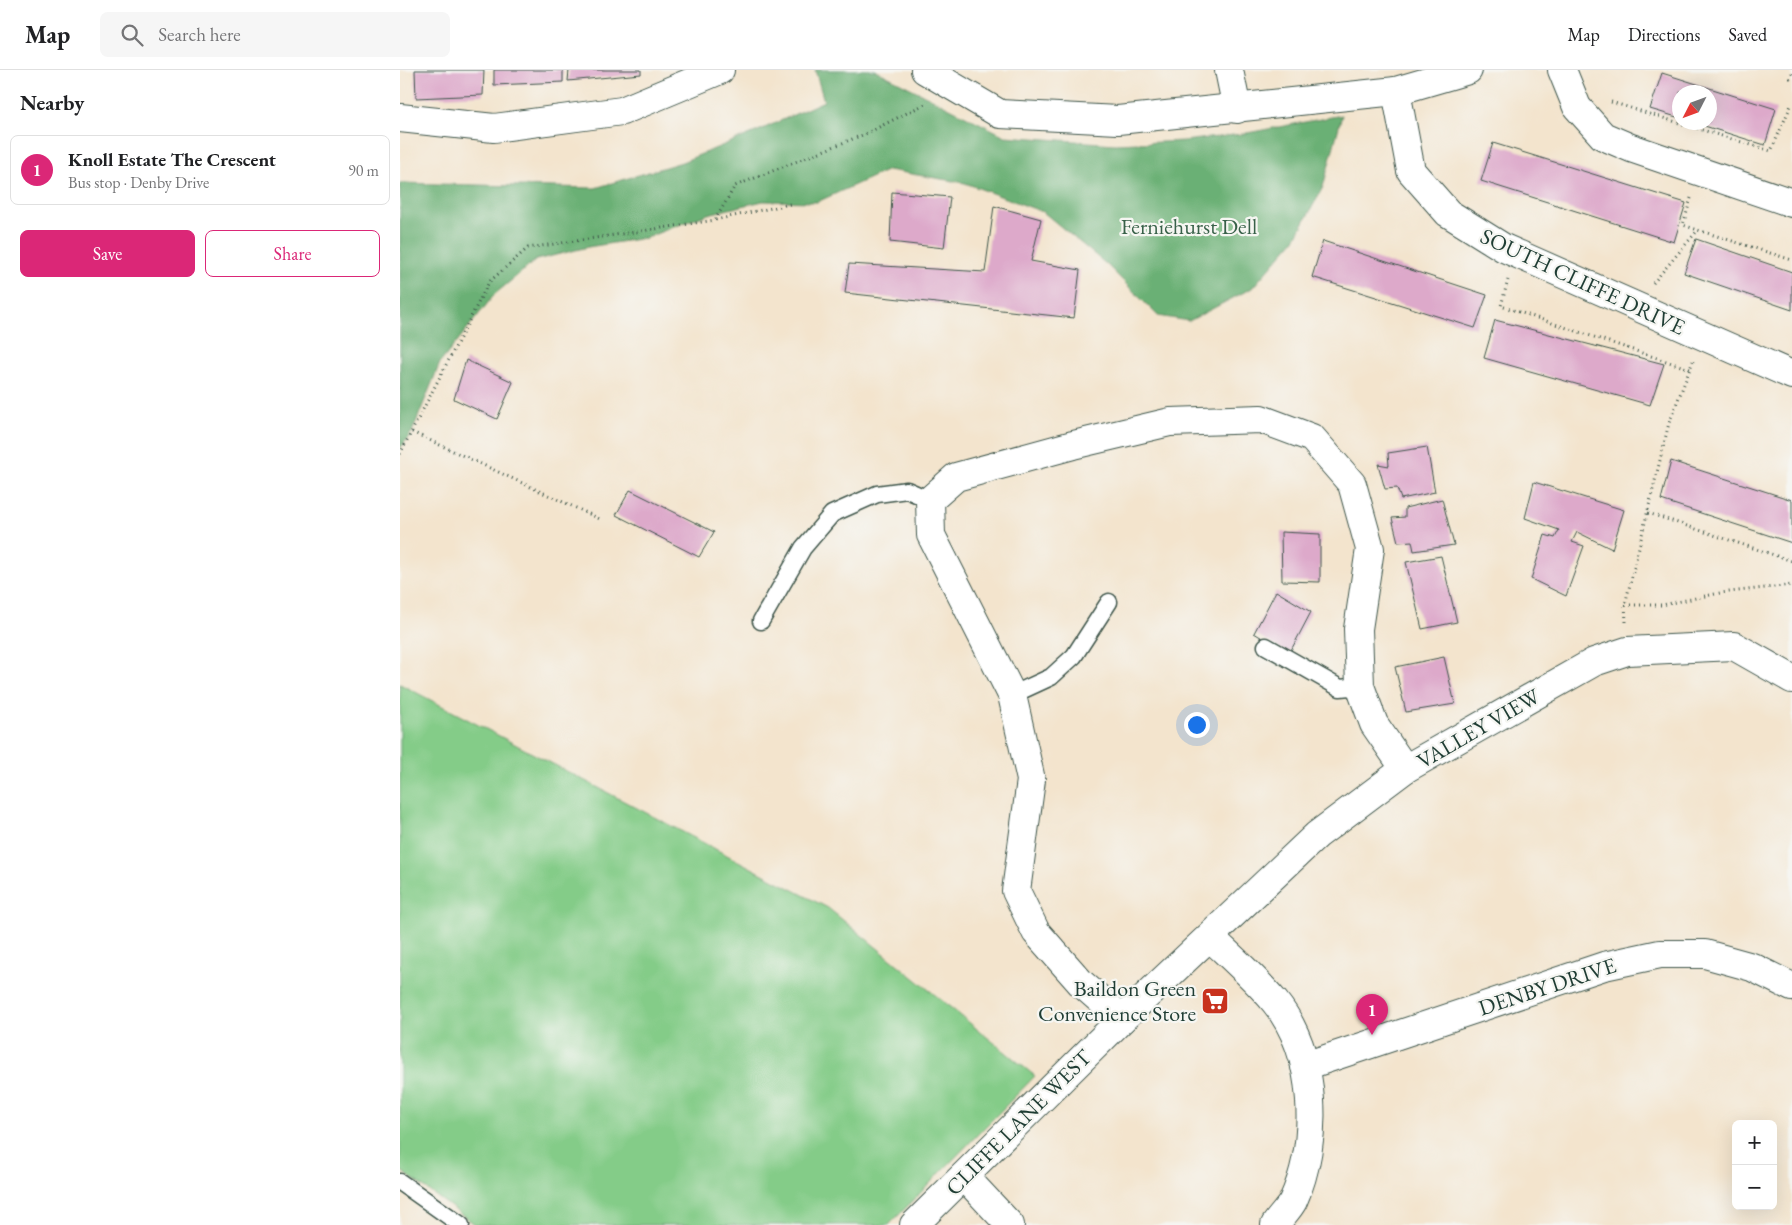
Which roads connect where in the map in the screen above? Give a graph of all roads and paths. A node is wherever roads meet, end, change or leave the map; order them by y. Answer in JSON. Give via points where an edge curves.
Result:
{"nodes":[{"id":1,"x":720,"y":70,"type":"edge"},
{"id":2,"x":925,"y":70,"type":"edge"},
{"id":3,"x":1229,"y":70,"type":"edge"},
{"id":4,"x":1468,"y":70,"type":"edge"},
{"id":5,"x":1792,"y":73,"type":"edge"},
{"id":6,"x":1792,"y":78,"type":"edge"},
{"id":7,"x":1566,"y":79,"type":"edge"},
{"id":8,"x":955,"y":89,"type":"junction"},
{"id":9,"x":1396,"y":91,"type":"junction"},
{"id":10,"x":1792,"y":103,"type":"edge"},
{"id":11,"x":1237,"y":108,"type":"junction"},
{"id":12,"x":400,"y":118,"type":"edge"},
{"id":13,"x":1700,"y":171,"type":"junction"},
{"id":14,"x":1792,"y":203,"type":"edge"},
{"id":15,"x":790,"y":204,"type":"dead end"},
{"id":16,"x":715,"y":220,"type":"junction"},
{"id":17,"x":1698,"y":230,"type":"junction"},
{"id":18,"x":1792,"y":260,"type":"edge"},
{"id":19,"x":1517,"y":279,"type":"dead end"},
{"id":20,"x":1634,"y":306,"type":"junction"},
{"id":21,"x":1702,"y":337,"type":"junction"},
{"id":22,"x":1690,"y":369,"type":"junction"},
{"id":23,"x":1792,"y":375,"type":"edge"},
{"id":24,"x":412,"y":432,"type":"junction"},
{"id":25,"x":400,"y":454,"type":"edge"},
{"id":26,"x":930,"y":500,"type":"junction"},
{"id":27,"x":1648,"y":512,"type":"junction"},
{"id":28,"x":602,"y":520,"type":"dead end"},
{"id":29,"x":1792,"y":561,"type":"edge"},
{"id":30,"x":1792,"y":585,"type":"edge"},
{"id":31,"x":1109,"y":602,"type":"dead end"},
{"id":32,"x":761,"y":621,"type":"dead end"},
{"id":33,"x":1266,"y":646,"type":"dead end"},
{"id":34,"x":1792,"y":679,"type":"edge"},
{"id":35,"x":1360,"y":686,"type":"junction"},
{"id":36,"x":1012,"y":695,"type":"junction"},
{"id":37,"x":1405,"y":769,"type":"junction"},
{"id":38,"x":1210,"y":937,"type":"junction"},
{"id":39,"x":1792,"y":987,"type":"edge"},
{"id":40,"x":1122,"y":1019,"type":"junction"},
{"id":41,"x":1305,"y":1066,"type":"junction"},
{"id":42,"x":964,"y":1176,"type":"junction"},
{"id":43,"x":400,"y":1182,"type":"edge"},
{"id":44,"x":461,"y":1225,"type":"edge"},
{"id":45,"x":914,"y":1225,"type":"edge"},
{"id":46,"x":1010,"y":1225,"type":"edge"},
{"id":47,"x":1275,"y":1225,"type":"edge"}],
"edges":[{"from":1,"to":12,"type":"street","via":[[622,110],[494,128]]},
{"from":2,"to":8,"type":"street"},
{"from":3,"to":11,"type":"street"},
{"from":4,"to":9,"type":"street"},
{"from":5,"to":6,"type":"path"},
{"from":7,"to":10,"type":"path","via":[[1771,151]]},
{"from":7,"to":13,"type":"street","via":[[1577,106],[1603,136]]},
{"from":8,"to":11,"type":"street","via":[[1000,114],[1118,120]]},
{"from":8,"to":16,"type":"path","via":[[865,134],[735,186]]},
{"from":9,"to":11,"type":"street"},
{"from":9,"to":20,"type":"street","name":"SOUTH CLIFFE DRIVE","via":[[1411,171],[1448,213],[1504,248]]},
{"from":13,"to":14,"type":"street"},
{"from":13,"to":17,"type":"path","via":[[1683,225]]},
{"from":15,"to":16,"type":"path"},
{"from":16,"to":24,"type":"path","via":[[528,248],[489,282]]},
{"from":17,"to":18,"type":"path"},
{"from":17,"to":20,"type":"path"},
{"from":19,"to":22,"type":"path","via":[[1508,280],[1501,306]]},
{"from":20,"to":21,"type":"street","name":"SOUTH CLIFFE DRIVE"},
{"from":21,"to":22,"type":"path"},
{"from":21,"to":23,"type":"street","name":"SOUTH CLIFFE DRIVE"},
{"from":22,"to":27,"type":"path","via":[[1669,423]]},
{"from":24,"to":25,"type":"path"},
{"from":24,"to":28,"type":"path"},
{"from":26,"to":32,"type":"lane","via":[[907,490],[877,494],[832,514],[803,548]]},
{"from":26,"to":35,"type":"street","via":[[956,477],[1170,422],[1261,419],[1312,438],[1352,484],[1370,549],[1358,629]]},
{"from":26,"to":36,"type":"street","via":[[931,535]]},
{"from":27,"to":29,"type":"path"},
{"from":27,"to":30,"type":"path","via":[[1625,605],[1662,605],[1720,593]]},
{"from":31,"to":36,"type":"lane","via":[[1074,656],[1051,677]]},
{"from":33,"to":35,"type":"lane","via":[[1340,688]]},
{"from":34,"to":37,"type":"street","name":"VALLEY VIEW","via":[[1734,646],[1627,650],[1594,662]]},
{"from":35,"to":37,"type":"street","via":[[1374,724]]},
{"from":36,"to":40,"type":"street","via":[[1031,780],[1016,891],[1036,932],[1081,983]]},
{"from":37,"to":38,"type":"street","name":"VALLEY VIEW","via":[[1317,835]]},
{"from":38,"to":40,"type":"street","name":"CLIFFE LANE WEST"},
{"from":38,"to":41,"type":"street","via":[[1275,1002],[1296,1036]]},
{"from":39,"to":41,"type":"street","name":"DENBY DRIVE","via":[[1752,967],[1705,954],[1660,954],[1604,966]]},
{"from":40,"to":42,"type":"street","name":"CLIFFE LANE WEST"},
{"from":41,"to":47,"type":"street","via":[[1311,1121],[1305,1164],[1292,1202]]},
{"from":42,"to":45,"type":"street","name":"CLIFFE LANE WEST"},
{"from":42,"to":46,"type":"street"},
{"from":43,"to":44,"type":"lane"}]}
